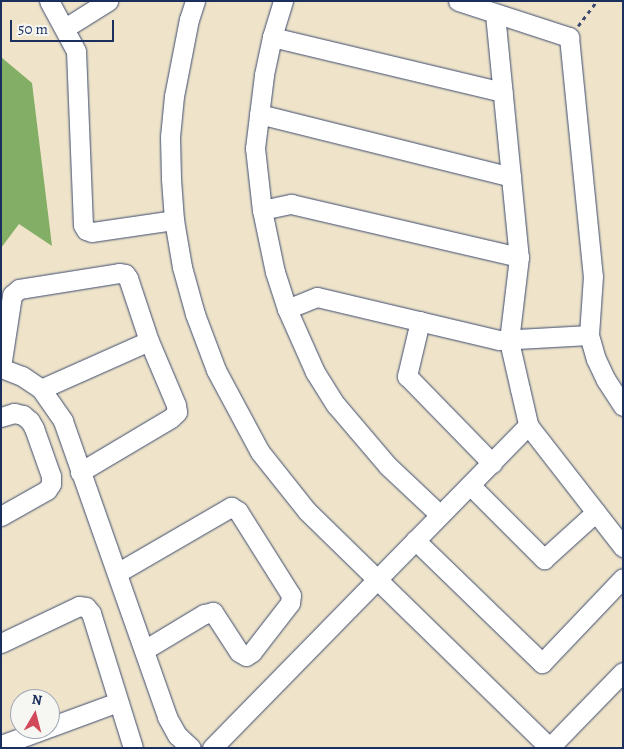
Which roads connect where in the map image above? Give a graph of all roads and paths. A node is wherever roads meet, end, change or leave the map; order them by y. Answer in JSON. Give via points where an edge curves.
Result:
{"nodes":[{"id":1,"x":49,"y":1,"type":"edge"},
{"id":2,"x":108,"y":1,"type":"edge"},
{"id":3,"x":195,"y":1,"type":"edge"},
{"id":4,"x":283,"y":1,"type":"edge"},
{"id":5,"x":458,"y":1,"type":"edge"},
{"id":6,"x":596,"y":1,"type":"edge"},
{"id":7,"x":495,"y":14,"type":"junction"},
{"id":8,"x":65,"y":28,"type":"junction"},
{"id":9,"x":272,"y":37,"type":"junction"},
{"id":10,"x":569,"y":37,"type":"junction"},
{"id":11,"x":502,"y":92,"type":"junction"},
{"id":12,"x":259,"y":114,"type":"junction"},
{"id":13,"x":511,"y":177,"type":"junction"},
{"id":14,"x":262,"y":210,"type":"junction"},
{"id":15,"x":174,"y":220,"type":"junction"},
{"id":16,"x":518,"y":257,"type":"junction"},
{"id":17,"x":286,"y":309,"type":"junction"},
{"id":18,"x":420,"y":321,"type":"junction"},
{"id":19,"x":589,"y":335,"type":"junction"},
{"id":20,"x":508,"y":341,"type":"junction"},
{"id":21,"x":149,"y":342,"type":"junction"},
{"id":22,"x":1,"y":368,"type":"edge"},
{"id":23,"x":41,"y":389,"type":"junction"},
{"id":24,"x":623,"y":406,"type":"edge"},
{"id":25,"x":1,"y":417,"type":"edge"},
{"id":26,"x":528,"y":425,"type":"junction"},
{"id":27,"x":492,"y":463,"type":"junction"},
{"id":28,"x":80,"y":472,"type":"junction"},
{"id":29,"x":470,"y":486,"type":"junction"},
{"id":30,"x":596,"y":512,"type":"junction"},
{"id":31,"x":440,"y":515,"type":"junction"},
{"id":32,"x":1,"y":516,"type":"edge"},
{"id":33,"x":415,"y":540,"type":"junction"},
{"id":34,"x":623,"y":547,"type":"edge"},
{"id":35,"x":117,"y":573,"type":"junction"},
{"id":36,"x":623,"y":578,"type":"edge"},
{"id":37,"x":378,"y":579,"type":"junction"},
{"id":38,"x":1,"y":643,"type":"edge"},
{"id":39,"x":144,"y":650,"type":"junction"},
{"id":40,"x":623,"y":672,"type":"edge"},
{"id":41,"x":118,"y":702,"type":"junction"},
{"id":42,"x":60,"y":723,"type":"edge"},
{"id":43,"x":18,"y":739,"type":"edge"},
{"id":44,"x":1,"y":745,"type":"edge"},
{"id":45,"x":133,"y":748,"type":"edge"},
{"id":46,"x":191,"y":748,"type":"edge"},
{"id":47,"x":212,"y":748,"type":"edge"},
{"id":48,"x":549,"y":748,"type":"edge"}],
"edges":[{"from":1,"to":8,"type":"street"},
{"from":2,"to":8,"type":"street"},
{"from":3,"to":15,"type":"street","via":[[174,96],[170,137]]},
{"from":4,"to":9,"type":"street"},
{"from":5,"to":7,"type":"street"},
{"from":6,"to":10,"type":"path"},
{"from":7,"to":10,"type":"street"},
{"from":7,"to":11,"type":"street"},
{"from":8,"to":15,"type":"street","via":[[76,51],[83,225],[92,232]]},
{"from":9,"to":11,"type":"street"},
{"from":9,"to":12,"type":"street"},
{"from":10,"to":19,"type":"street","via":[[593,276]]},
{"from":11,"to":13,"type":"street"},
{"from":12,"to":13,"type":"street"},
{"from":12,"to":14,"type":"street","via":[[255,148]]},
{"from":13,"to":16,"type":"street"},
{"from":14,"to":16,"type":"street","via":[[291,204]]},
{"from":14,"to":17,"type":"street"},
{"from":15,"to":37,"type":"street","via":[[195,314],[216,370],[260,452],[307,511]]},
{"from":16,"to":20,"type":"street"},
{"from":17,"to":18,"type":"street","via":[[318,297]]},
{"from":17,"to":31,"type":"street","via":[[315,372],[336,405],[388,466]]},
{"from":18,"to":20,"type":"street"},
{"from":18,"to":27,"type":"street","via":[[408,376]]},
{"from":19,"to":20,"type":"street"},
{"from":19,"to":24,"type":"street","via":[[606,380]]},
{"from":20,"to":26,"type":"street"},
{"from":21,"to":22,"type":"street","via":[[124,274],[19,289],[12,295]]},
{"from":21,"to":23,"type":"street"},
{"from":21,"to":28,"type":"street","via":[[177,412]]},
{"from":22,"to":23,"type":"street","via":[[22,376]]},
{"from":23,"to":28,"type":"street","via":[[63,421]]},
{"from":25,"to":32,"type":"street","via":[[14,413],[30,421],[51,476],[51,484],[47,490]]},
{"from":26,"to":27,"type":"street"},
{"from":26,"to":30,"type":"street"},
{"from":27,"to":29,"type":"street"},
{"from":28,"to":35,"type":"street"},
{"from":29,"to":30,"type":"street","via":[[544,558]]},
{"from":29,"to":31,"type":"street"},
{"from":30,"to":34,"type":"street"},
{"from":31,"to":33,"type":"street"},
{"from":33,"to":36,"type":"street","via":[[542,663]]},
{"from":33,"to":37,"type":"street"},
{"from":35,"to":39,"type":"street"},
{"from":35,"to":39,"type":"street","via":[[231,507],[238,511],[291,595],[290,602],[246,656],[239,652],[213,612],[204,614]]},
{"from":37,"to":47,"type":"street"},
{"from":37,"to":48,"type":"street"},
{"from":38,"to":41,"type":"street","via":[[79,606],[86,607],[91,613]]},
{"from":39,"to":46,"type":"street","via":[[167,717],[177,735]]},
{"from":40,"to":48,"type":"street"},
{"from":41,"to":42,"type":"street"},
{"from":41,"to":45,"type":"street"},
{"from":43,"to":44,"type":"street"}]}
